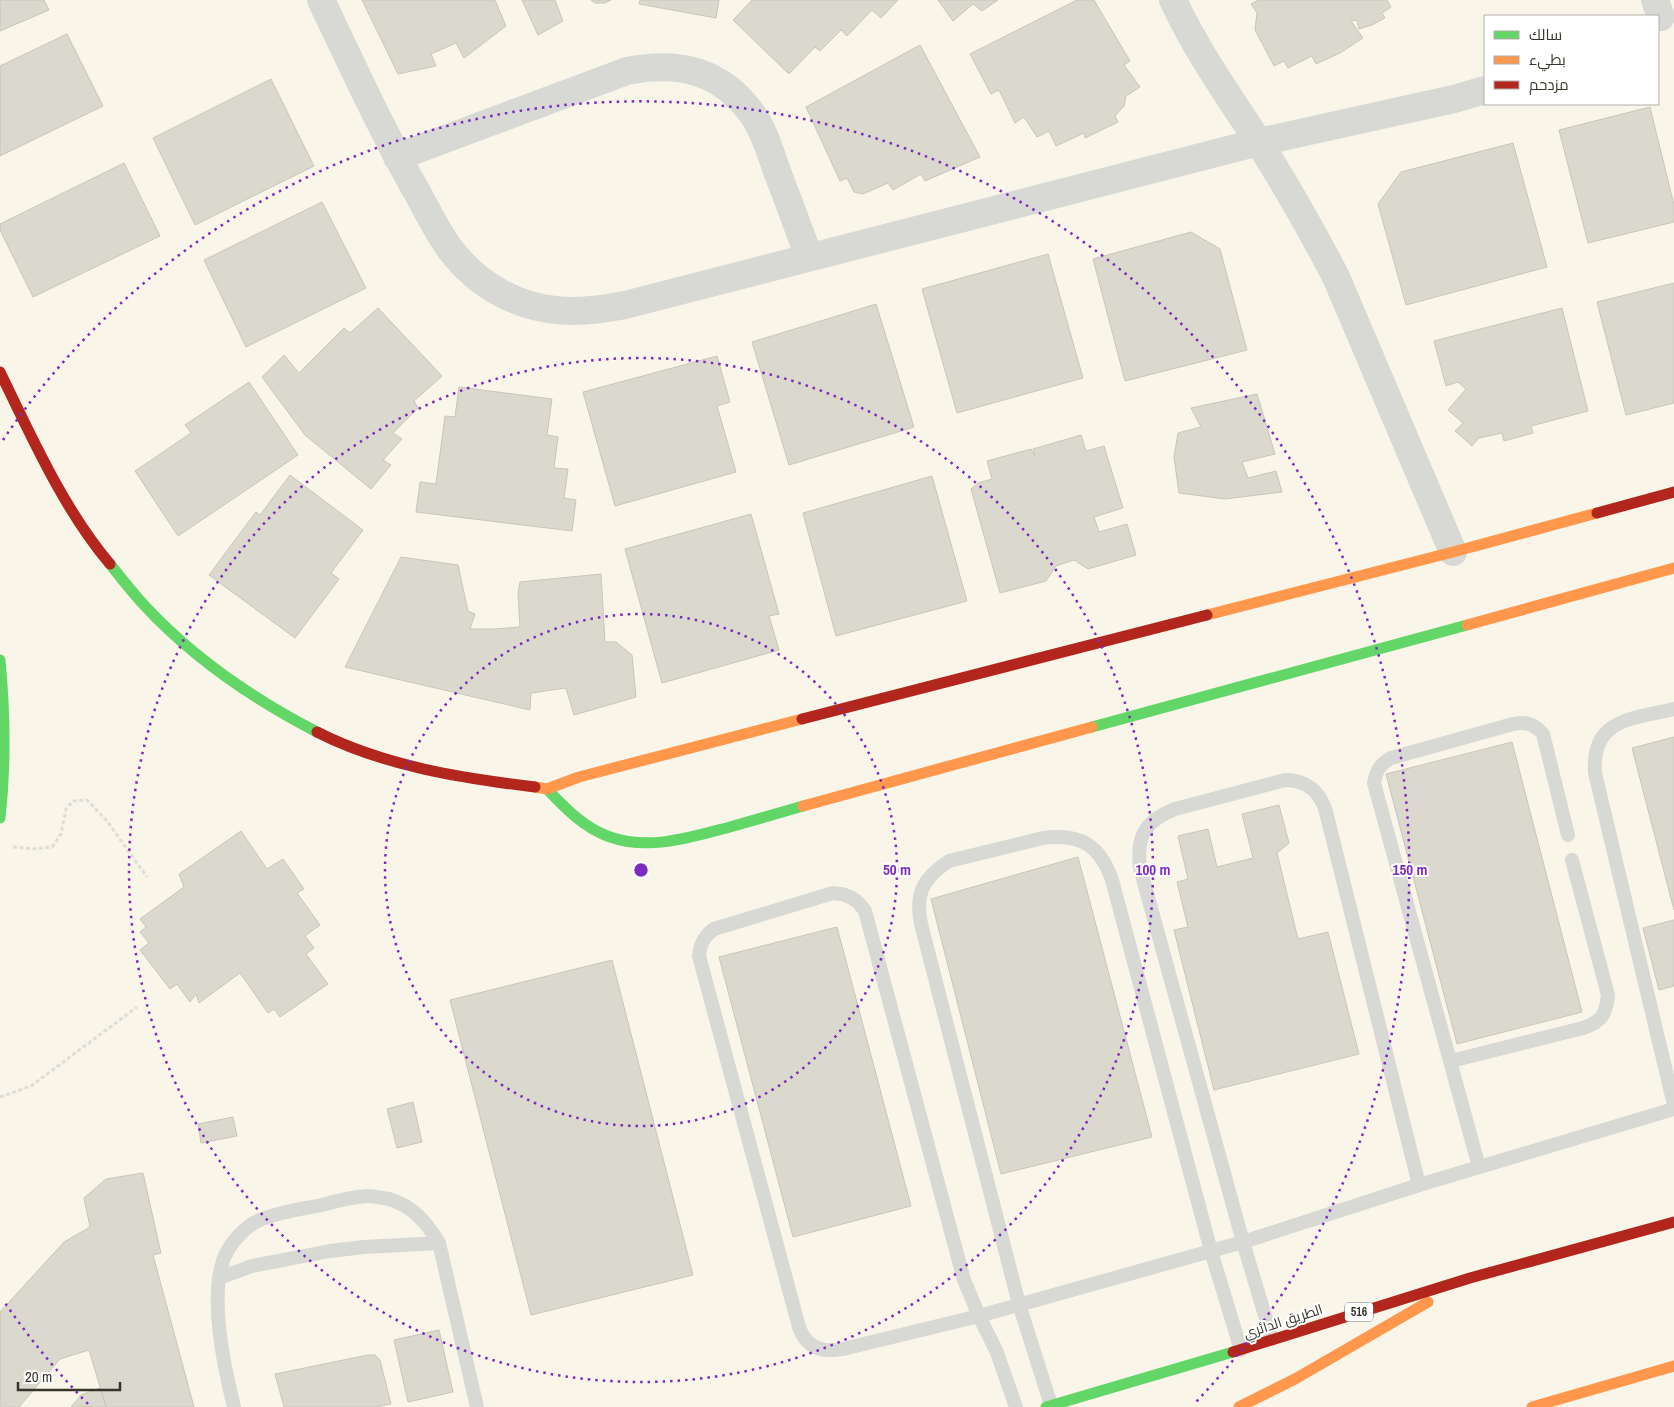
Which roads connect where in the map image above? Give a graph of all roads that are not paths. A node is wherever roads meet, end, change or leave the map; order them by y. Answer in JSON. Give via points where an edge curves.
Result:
{"nodes":[{"id":1,"x":320,"y":0,"type":"edge"},
{"id":2,"x":1173,"y":0,"type":"edge"},
{"id":3,"x":1484,"y":90,"type":"edge"},
{"id":4,"x":1259,"y":142,"type":"junction"},
{"id":5,"x":397,"y":157,"type":"junction"},
{"id":6,"x":809,"y":257,"type":"junction"},
{"id":7,"x":0,"y":372,"type":"edge"},
{"id":8,"x":1674,"y":492,"type":"edge"},
{"id":9,"x":1452,"y":552,"type":"junction"},
{"id":10,"x":1674,"y":568,"type":"edge"},
{"id":11,"x":0,"y":660,"type":"edge"},
{"id":12,"x":1674,"y":709,"type":"edge"},
{"id":13,"x":547,"y":788,"type":"junction"},
{"id":14,"x":0,"y":818,"type":"edge"},
{"id":15,"x":1568,"y":836,"type":"dead end"},
{"id":16,"x":1572,"y":860,"type":"dead end"},
{"id":17,"x":1451,"y":1061,"type":"junction"},
{"id":18,"x":1674,"y":1105,"type":"edge"},
{"id":19,"x":1674,"y":1109,"type":"edge"},
{"id":20,"x":1478,"y":1167,"type":"junction"},
{"id":21,"x":1419,"y":1184,"type":"junction"},
{"id":22,"x":1674,"y":1222,"type":"edge"},
{"id":23,"x":1243,"y":1242,"type":"junction"},
{"id":24,"x":439,"y":1243,"type":"junction"},
{"id":25,"x":1211,"y":1250,"type":"junction"},
{"id":26,"x":219,"y":1278,"type":"junction"},
{"id":27,"x":1470,"y":1278,"type":"junction"},
{"id":28,"x":1019,"y":1304,"type":"junction"},
{"id":29,"x":979,"y":1316,"type":"junction"},
{"id":30,"x":1272,"y":1339,"type":"junction"},
{"id":31,"x":1242,"y":1350,"type":"junction"},
{"id":32,"x":1674,"y":1366,"type":"edge"},
{"id":33,"x":1048,"y":1406,"type":"edge"},
{"id":34,"x":234,"y":1407,"type":"edge"},
{"id":35,"x":477,"y":1407,"type":"edge"},
{"id":36,"x":1016,"y":1407,"type":"edge"},
{"id":37,"x":1239,"y":1407,"type":"edge"},
{"id":38,"x":1532,"y":1407,"type":"edge"}],
"edges":[{"from":1,"to":5,"type":"street"},
{"from":2,"to":4,"type":"street","via":[[1210,70]]},
{"from":3,"to":4,"type":"street"},
{"from":4,"to":6,"type":"street"},
{"from":4,"to":9,"type":"street","via":[[1336,277]]},
{"from":5,"to":6,"type":"street","via":[[451,250],[473,273],[499,292],[529,304],[561,311],[593,311]]},
{"from":5,"to":6,"type":"street","via":[[628,70],[659,66],[698,72],[720,82],[754,116]]},
{"from":7,"to":13,"type":"main road","via":[[44,461],[106,561],[188,648],[235,684],[286,716],[364,752],[470,779]]},
{"from":8,"to":9,"type":"main road"},
{"from":9,"to":13,"type":"main road","via":[[612,768]]},
{"from":10,"to":13,"type":"main road","via":[[688,838],[662,843],[635,843],[609,837],[585,826],[564,809]]},
{"from":11,"to":14,"type":"main road","via":[[5,716],[4,788]]},
{"from":12,"to":18,"type":"lane","via":[[1618,722],[1606,731],[1594,758]]},
{"from":15,"to":17,"type":"lane","via":[[1543,734],[1530,723],[1513,724],[1391,758],[1378,768],[1374,783]]},
{"from":16,"to":17,"type":"lane","via":[[1608,996],[1602,1017],[1594,1025]]},
{"from":17,"to":20,"type":"lane"},
{"from":19,"to":20,"type":"lane"},
{"from":20,"to":21,"type":"lane"},
{"from":21,"to":23,"type":"lane"},
{"from":21,"to":23,"type":"lane","via":[[1319,794],[1304,783],[1284,780],[1175,809],[1151,822],[1142,836],[1138,852],[1140,868]]},
{"from":22,"to":27,"type":"main road","name":"الطريق الدائري","number":"516"},
{"from":23,"to":25,"type":"lane"},
{"from":23,"to":30,"type":"lane"},
{"from":24,"to":26,"type":"lane","via":[[330,1251],[252,1266]]},
{"from":24,"to":26,"type":"lane","via":[[427,1224],[410,1209],[390,1200],[367,1196],[258,1220],[238,1236],[224,1256]]},
{"from":24,"to":35,"type":"lane"},
{"from":25,"to":28,"type":"lane"},
{"from":25,"to":28,"type":"lane","via":[[1115,889],[1099,853],[1073,837],[1058,836],[949,861],[926,880],[918,909]]},
{"from":25,"to":31,"type":"lane"},
{"from":26,"to":34,"type":"lane","via":[[222,1354]]},
{"from":27,"to":30,"type":"main road","name":"الطريق الدائري","number":"516"},
{"from":27,"to":37,"type":"main road","number":"516","via":[[1295,1379]]},
{"from":28,"to":29,"type":"lane"},
{"from":28,"to":33,"type":"lane"},
{"from":29,"to":29,"type":"lane","via":[[955,1248],[866,911],[852,898],[833,893],[714,928],[702,940],[698,956],[802,1335],[815,1348],[824,1351],[843,1349]]},
{"from":29,"to":36,"type":"lane","via":[[996,1350]]},
{"from":30,"to":31,"type":"main road","name":"الطريق الدائري","number":"516"},
{"from":31,"to":33,"type":"main road","name":"الطريق الدائري","number":"516"},
{"from":32,"to":38,"type":"main road"}]}
